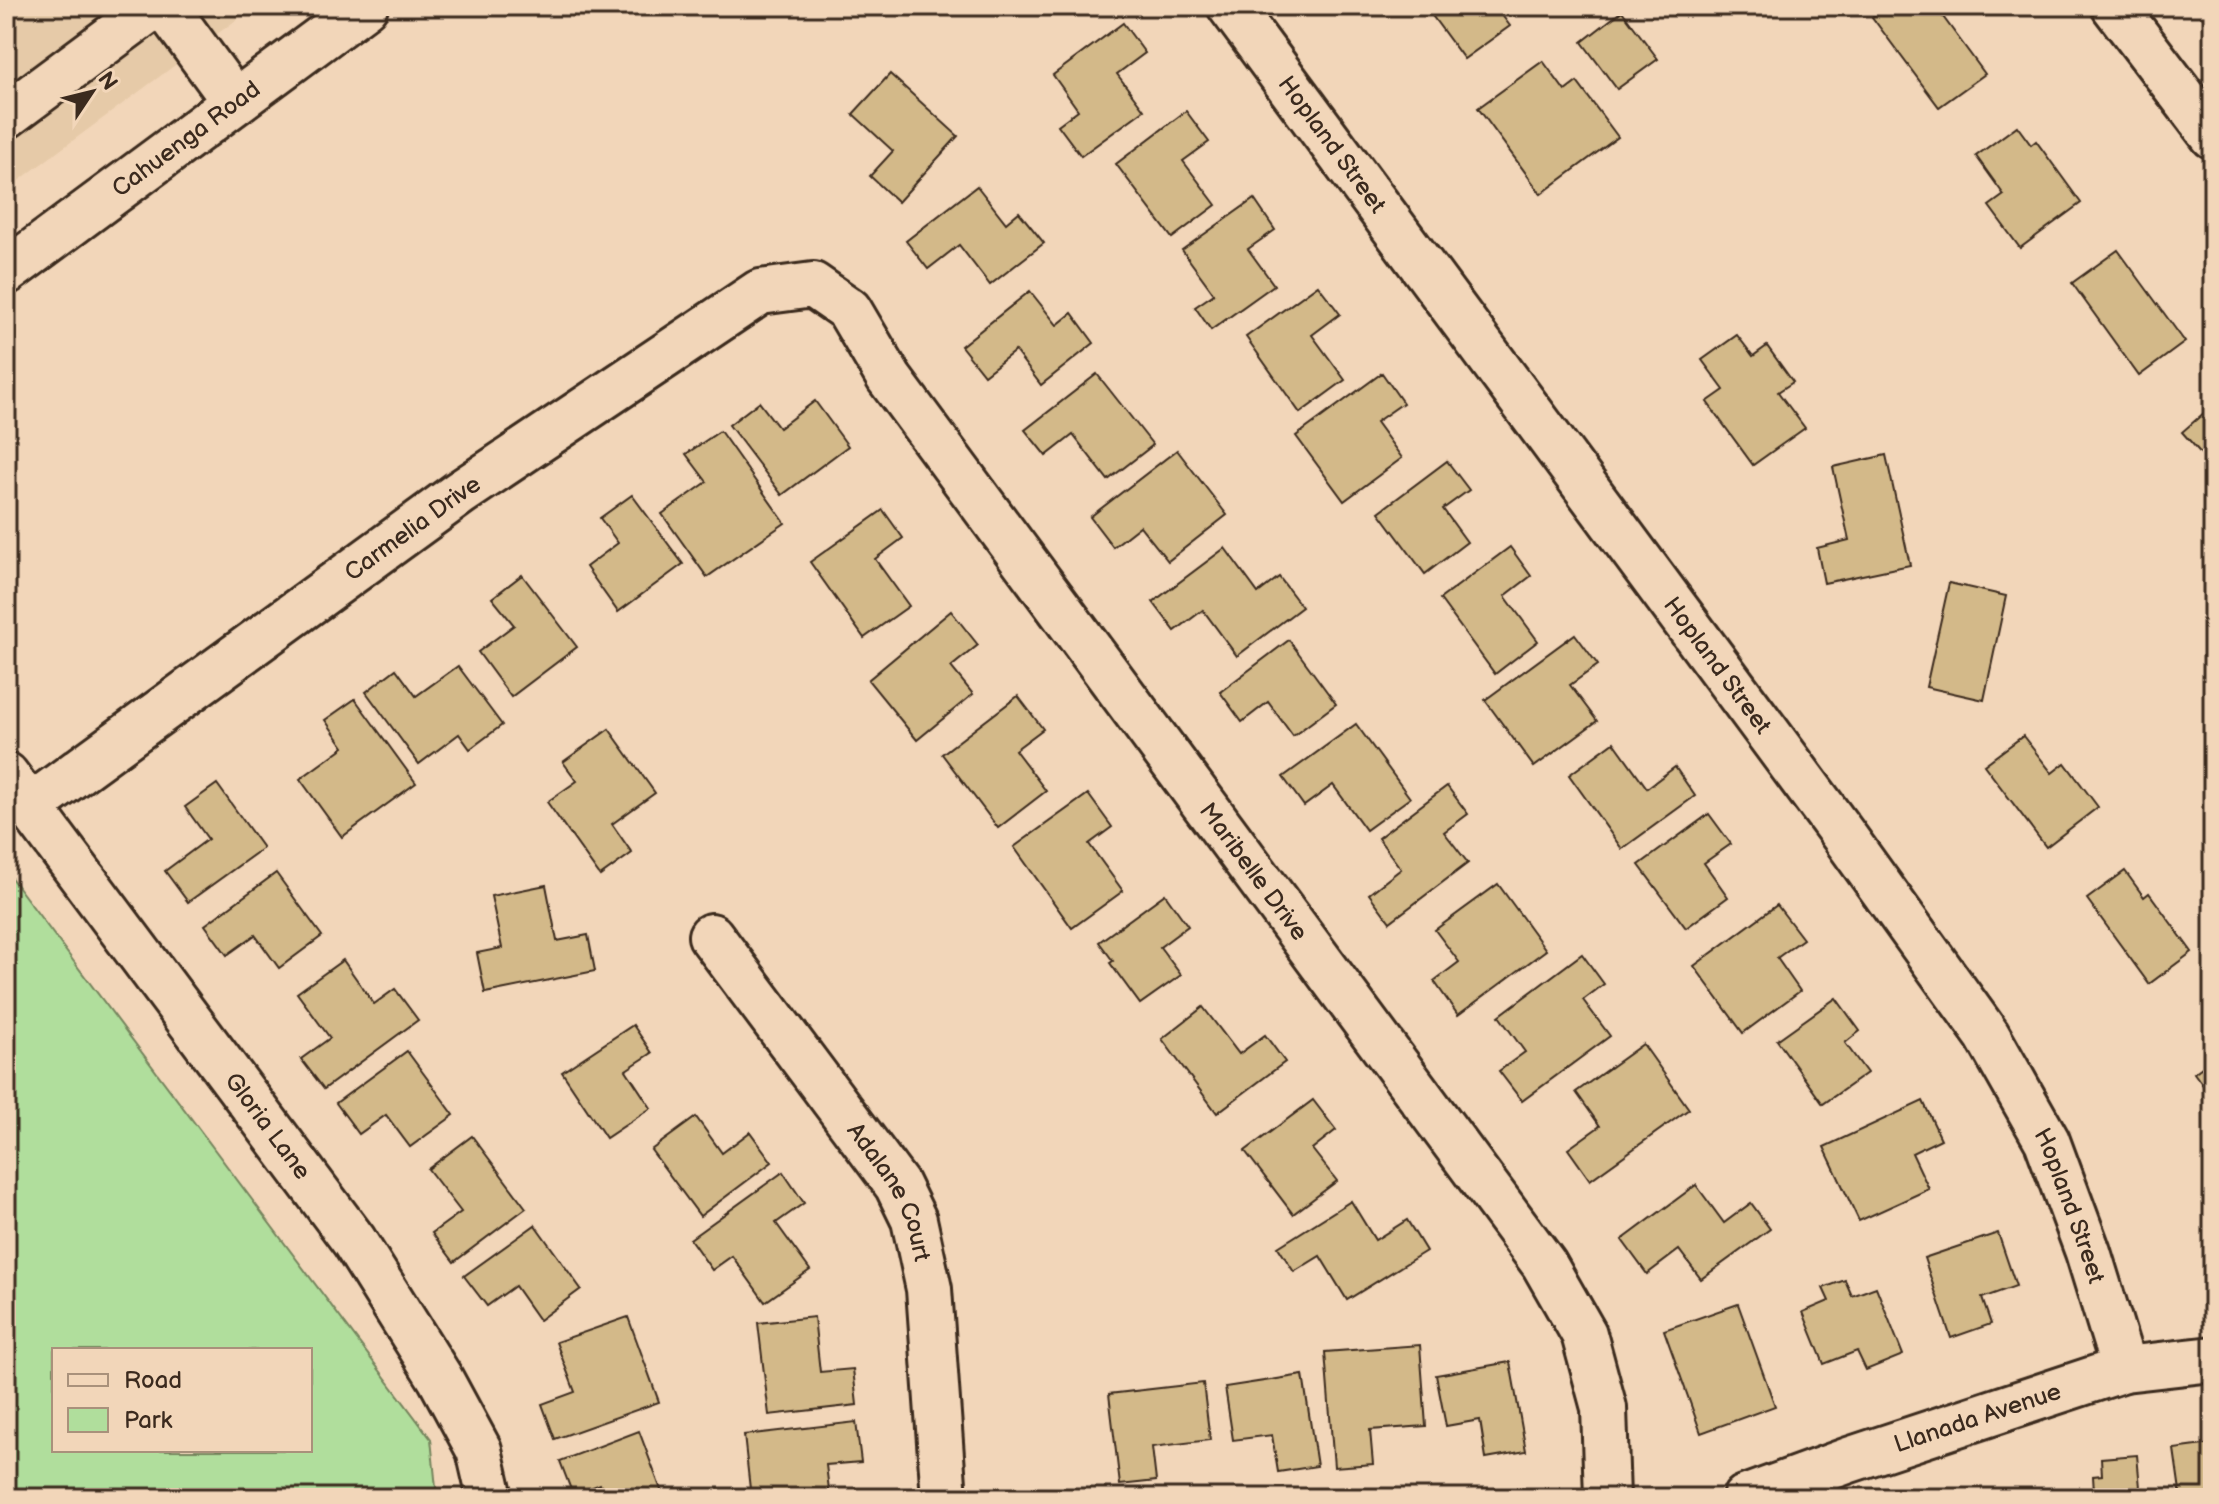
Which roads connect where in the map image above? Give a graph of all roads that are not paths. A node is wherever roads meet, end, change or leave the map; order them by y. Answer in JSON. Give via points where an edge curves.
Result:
{"nodes":[{"id":1,"x":154,"y":6,"type":"edge"},
{"id":2,"x":165,"y":6,"type":"edge"},
{"id":3,"x":365,"y":6,"type":"edge"},
{"id":4,"x":1230,"y":6,"type":"edge"},
{"id":5,"x":2114,"y":6,"type":"edge"},
{"id":6,"x":235,"y":102,"type":"junction"},
{"id":7,"x":6,"y":116,"type":"edge"},
{"id":8,"x":2213,"y":136,"type":"edge"},
{"id":9,"x":6,"y":272,"type":"edge"},
{"id":10,"x":813,"y":285,"type":"joint"},
{"id":11,"x":18,"y":791,"type":"edge"},
{"id":12,"x":711,"y":936,"type":"dead end"},
{"id":13,"x":2213,"y":1359,"type":"edge"},
{"id":14,"x":2124,"y":1369,"type":"junction"},
{"id":15,"x":490,"y":1498,"type":"edge"},
{"id":16,"x":944,"y":1498,"type":"edge"},
{"id":17,"x":1607,"y":1498,"type":"edge"},
{"id":18,"x":1745,"y":1498,"type":"edge"}],
"edges":[{"from":1,"to":7,"type":"street"},
{"from":2,"to":6,"type":"street"},
{"from":3,"to":6,"type":"street","name":"Cahuenga Road"},
{"from":4,"to":14,"type":"street","name":"Hopland Street","via":[[1987,1035],[2047,1141]]},
{"from":5,"to":8,"type":"street"},
{"from":6,"to":9,"type":"street","name":"Cahuenga Road"},
{"from":10,"to":11,"type":"street","name":"Carmelia Drive","via":[[760,292]]},
{"from":10,"to":17,"type":"street","name":"Maribelle Drive","via":[[849,310],[889,378],[1544,1264],[1584,1334],[1604,1408]]},
{"from":11,"to":15,"type":"street","name":"Gloria Lane","via":[[354,1241],[479,1450]]},
{"from":12,"to":16,"type":"street","name":"Adalane Court","via":[[897,1185],[914,1220],[929,1289]]},
{"from":13,"to":14,"type":"street","name":"Llanada Avenue"},
{"from":14,"to":18,"type":"street","name":"Llanada Avenue"}]}
